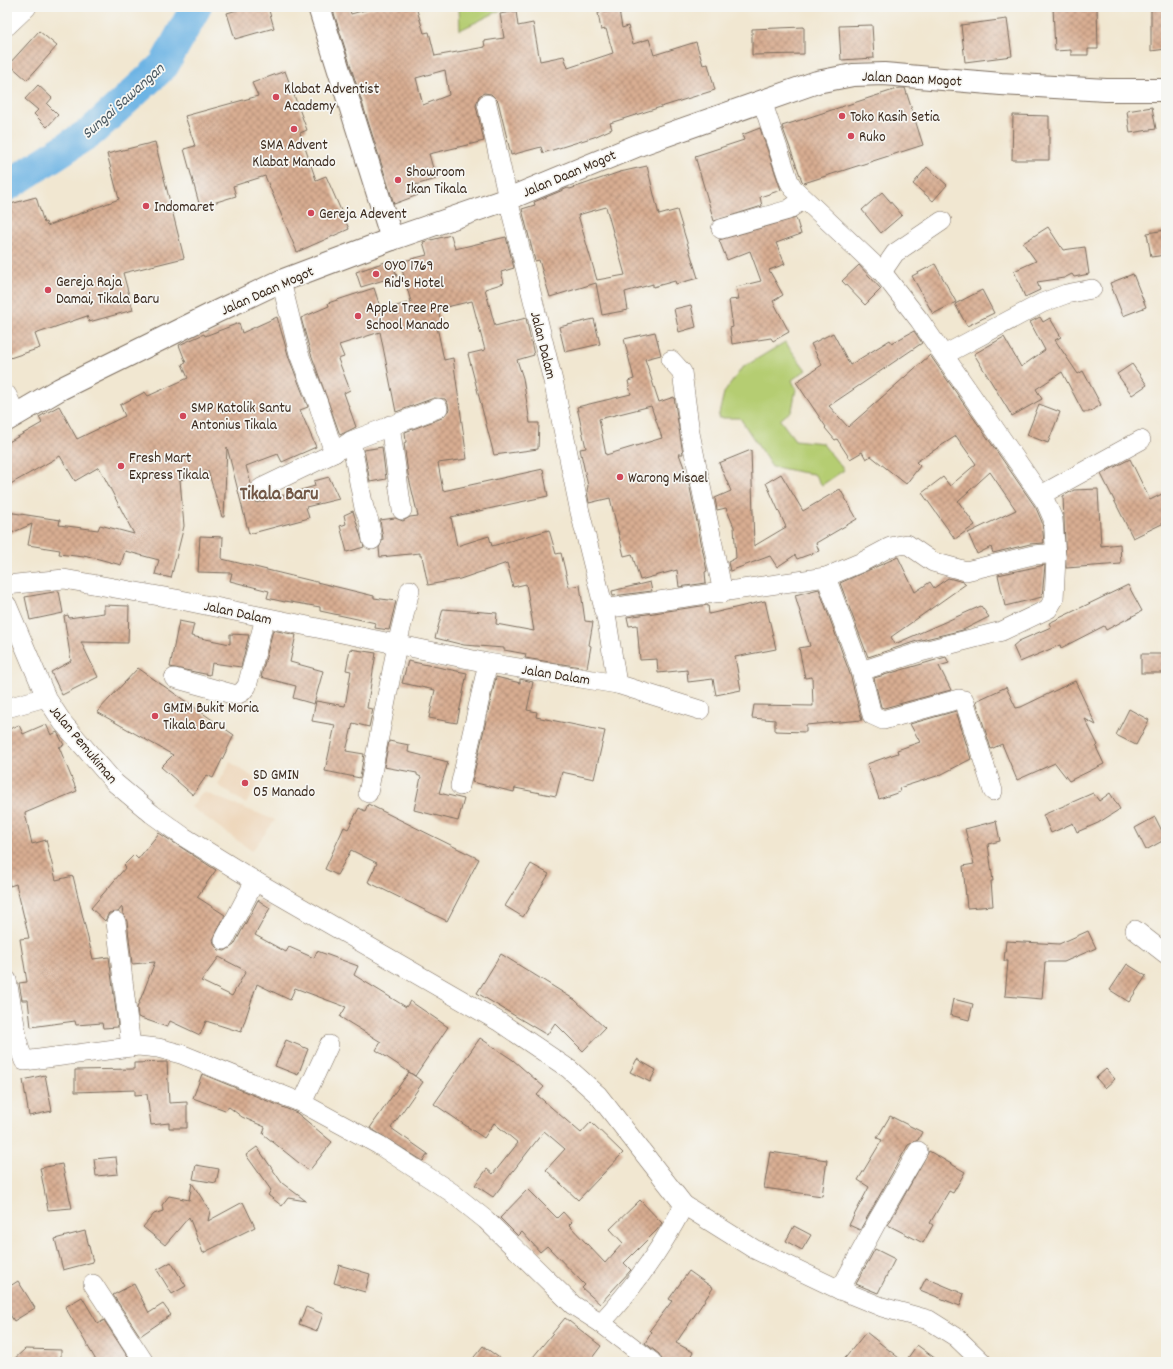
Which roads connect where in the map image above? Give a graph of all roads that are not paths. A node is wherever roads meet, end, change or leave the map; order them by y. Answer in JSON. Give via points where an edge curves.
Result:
{"nodes":[{"id":1,"x":27,"y":7,"type":"edge"},
{"id":2,"x":319,"y":7,"type":"edge"},
{"id":3,"x":7,"y":26,"type":"edge"},
{"id":4,"x":1166,"y":90,"type":"edge"},
{"id":5,"x":762,"y":101,"type":"junction"},
{"id":6,"x":487,"y":104,"type":"dead end"},
{"id":7,"x":508,"y":199,"type":"junction"},
{"id":8,"x":804,"y":199,"type":"junction"},
{"id":9,"x":942,"y":221,"type":"dead end"},
{"id":10,"x":720,"y":229,"type":"dead end"},
{"id":11,"x":392,"y":239,"type":"junction"},
{"id":12,"x":882,"y":272,"type":"junction"},
{"id":13,"x":281,"y":282,"type":"junction"},
{"id":14,"x":1092,"y":289,"type":"dead end"},
{"id":15,"x":944,"y":355,"type":"junction"},
{"id":16,"x":671,"y":360,"type":"dead end"},
{"id":17,"x":7,"y":395,"type":"edge"},
{"id":18,"x":438,"y":408,"type":"dead end"},
{"id":19,"x":11,"y":417,"type":"edge"},
{"id":20,"x":390,"y":425,"type":"junction"},
{"id":21,"x":1141,"y":440,"type":"dead end"},
{"id":22,"x":351,"y":441,"type":"junction"},
{"id":23,"x":334,"y":453,"type":"junction"},
{"id":24,"x":261,"y":488,"type":"dead end"},
{"id":25,"x":1041,"y":496,"type":"junction"},
{"id":26,"x":402,"y":510,"type":"dead end"},
{"id":27,"x":372,"y":540,"type":"dead end"},
{"id":28,"x":1056,"y":557,"type":"junction"},
{"id":29,"x":826,"y":577,"type":"junction"},
{"id":30,"x":7,"y":585,"type":"edge"},
{"id":31,"x":410,"y":590,"type":"dead end"},
{"id":32,"x":723,"y":593,"type":"junction"},
{"id":33,"x":7,"y":605,"type":"edge"},
{"id":34,"x":603,"y":609,"type":"junction"},
{"id":35,"x":265,"y":618,"type":"junction"},
{"id":36,"x":397,"y":645,"type":"junction"},
{"id":37,"x":488,"y":664,"type":"junction"},
{"id":38,"x":861,"y":671,"type":"junction"},
{"id":39,"x":174,"y":678,"type":"dead end"},
{"id":40,"x":617,"y":684,"type":"junction"},
{"id":41,"x":46,"y":697,"type":"junction"},
{"id":42,"x":7,"y":708,"type":"edge"},
{"id":43,"x":700,"y":710,"type":"dead end"},
{"id":44,"x":460,"y":786,"type":"dead end"},
{"id":45,"x":993,"y":791,"type":"dead end"},
{"id":46,"x":368,"y":793,"type":"dead end"},
{"id":47,"x":255,"y":881,"type":"junction"},
{"id":48,"x":116,"y":922,"type":"dead end"},
{"id":49,"x":1135,"y":930,"type":"dead end"},
{"id":50,"x":224,"y":940,"type":"dead end"},
{"id":51,"x":1166,"y":954,"type":"edge"},
{"id":52,"x":7,"y":980,"type":"edge"},
{"id":53,"x":329,"y":1045,"type":"dead end"},
{"id":54,"x":131,"y":1048,"type":"junction"},
{"id":55,"x":302,"y":1103,"type":"junction"},
{"id":56,"x":918,"y":1151,"type":"dead end"},
{"id":57,"x":684,"y":1205,"type":"junction"},
{"id":58,"x":94,"y":1284,"type":"dead end"},
{"id":59,"x":840,"y":1290,"type":"junction"},
{"id":60,"x":601,"y":1323,"type":"junction"},
{"id":61,"x":144,"y":1362,"type":"edge"},
{"id":62,"x":652,"y":1362,"type":"edge"},
{"id":63,"x":982,"y":1362,"type":"edge"}],
"edges":[{"from":1,"to":3,"type":"street"},
{"from":2,"to":11,"type":"main road"},
{"from":4,"to":5,"type":"main road","name":"Jalan Daan Mogot","via":[[1106,90],[884,74],[853,75],[817,82]]},
{"from":5,"to":7,"type":"main road","name":"Jalan Daan Mogot","via":[[641,144]]},
{"from":5,"to":8,"type":"street","via":[[789,181]]},
{"from":6,"to":7,"type":"street","name":"Jalan Dalam"},
{"from":7,"to":11,"type":"main road","name":"Jalan Daan Mogot"},
{"from":7,"to":34,"type":"street","name":"Jalan Dalam","via":[[554,385]]},
{"from":8,"to":10,"type":"street","via":[[788,210]]},
{"from":8,"to":12,"type":"street","via":[[863,251]]},
{"from":9,"to":12,"type":"street","via":[[895,253]]},
{"from":11,"to":13,"type":"main road","name":"Jalan Daan Mogot"},
{"from":12,"to":15,"type":"street"},
{"from":13,"to":19,"type":"main road","name":"Jalan Daan Mogot","via":[[60,389]]},
{"from":13,"to":23,"type":"street","via":[[299,354]]},
{"from":14,"to":15,"type":"street","via":[[1066,294],[1042,303]]},
{"from":15,"to":25,"type":"street"},
{"from":16,"to":32,"type":"street","via":[[682,372],[690,433]]},
{"from":17,"to":19,"type":"street"},
{"from":18,"to":20,"type":"street"},
{"from":20,"to":22,"type":"street"},
{"from":20,"to":26,"type":"street"},
{"from":21,"to":25,"type":"street"},
{"from":22,"to":23,"type":"street"},
{"from":22,"to":27,"type":"street"},
{"from":23,"to":24,"type":"street"},
{"from":25,"to":28,"type":"street","via":[[1052,519]]},
{"from":28,"to":29,"type":"street","via":[[1046,554],[1033,555],[966,572],[933,562],[907,544],[890,547]]},
{"from":28,"to":38,"type":"street","via":[[1054,599],[1048,609],[1002,630]]},
{"from":29,"to":32,"type":"street"},
{"from":29,"to":38,"type":"street"},
{"from":30,"to":35,"type":"street","name":"Jalan Dalam","via":[[64,579]]},
{"from":31,"to":36,"type":"street"},
{"from":32,"to":34,"type":"street"},
{"from":33,"to":41,"type":"street","name":"Jalan Pemukiman"},
{"from":34,"to":40,"type":"street","name":"Jalan Dalam"},
{"from":35,"to":36,"type":"street","name":"Jalan Dalam"},
{"from":35,"to":39,"type":"street","via":[[247,686],[242,692],[236,695]]},
{"from":36,"to":37,"type":"street","name":"Jalan Dalam"},
{"from":36,"to":46,"type":"street"},
{"from":37,"to":40,"type":"street","name":"Jalan Dalam"},
{"from":37,"to":44,"type":"street"},
{"from":38,"to":45,"type":"street","via":[[872,715],[883,720],[959,698],[964,700]]},
{"from":40,"to":43,"type":"street"},
{"from":41,"to":42,"type":"street"},
{"from":41,"to":47,"type":"street","name":"Jalan Pemukiman","via":[[63,723],[115,783],[152,814]]},
{"from":47,"to":50,"type":"street"},
{"from":47,"to":57,"type":"street","name":"Jalan Pemukiman","via":[[498,1021],[569,1069],[598,1095]]},
{"from":48,"to":54,"type":"street"},
{"from":49,"to":51,"type":"street"},
{"from":52,"to":54,"type":"street","via":[[24,1060]]},
{"from":53,"to":55,"type":"street"},
{"from":54,"to":55,"type":"street","via":[[158,1048],[181,1054]]},
{"from":55,"to":60,"type":"street","via":[[379,1145],[451,1192],[486,1220],[573,1305]]},
{"from":56,"to":59,"type":"street"},
{"from":57,"to":59,"type":"street","name":"Jalan Pemukiman","via":[[754,1249]]},
{"from":57,"to":60,"type":"street","via":[[667,1239]]},
{"from":58,"to":61,"type":"street"},
{"from":59,"to":63,"type":"street","name":"Jalan Pemukiman","via":[[882,1307],[929,1320],[956,1337]]},
{"from":60,"to":62,"type":"street"}]}
